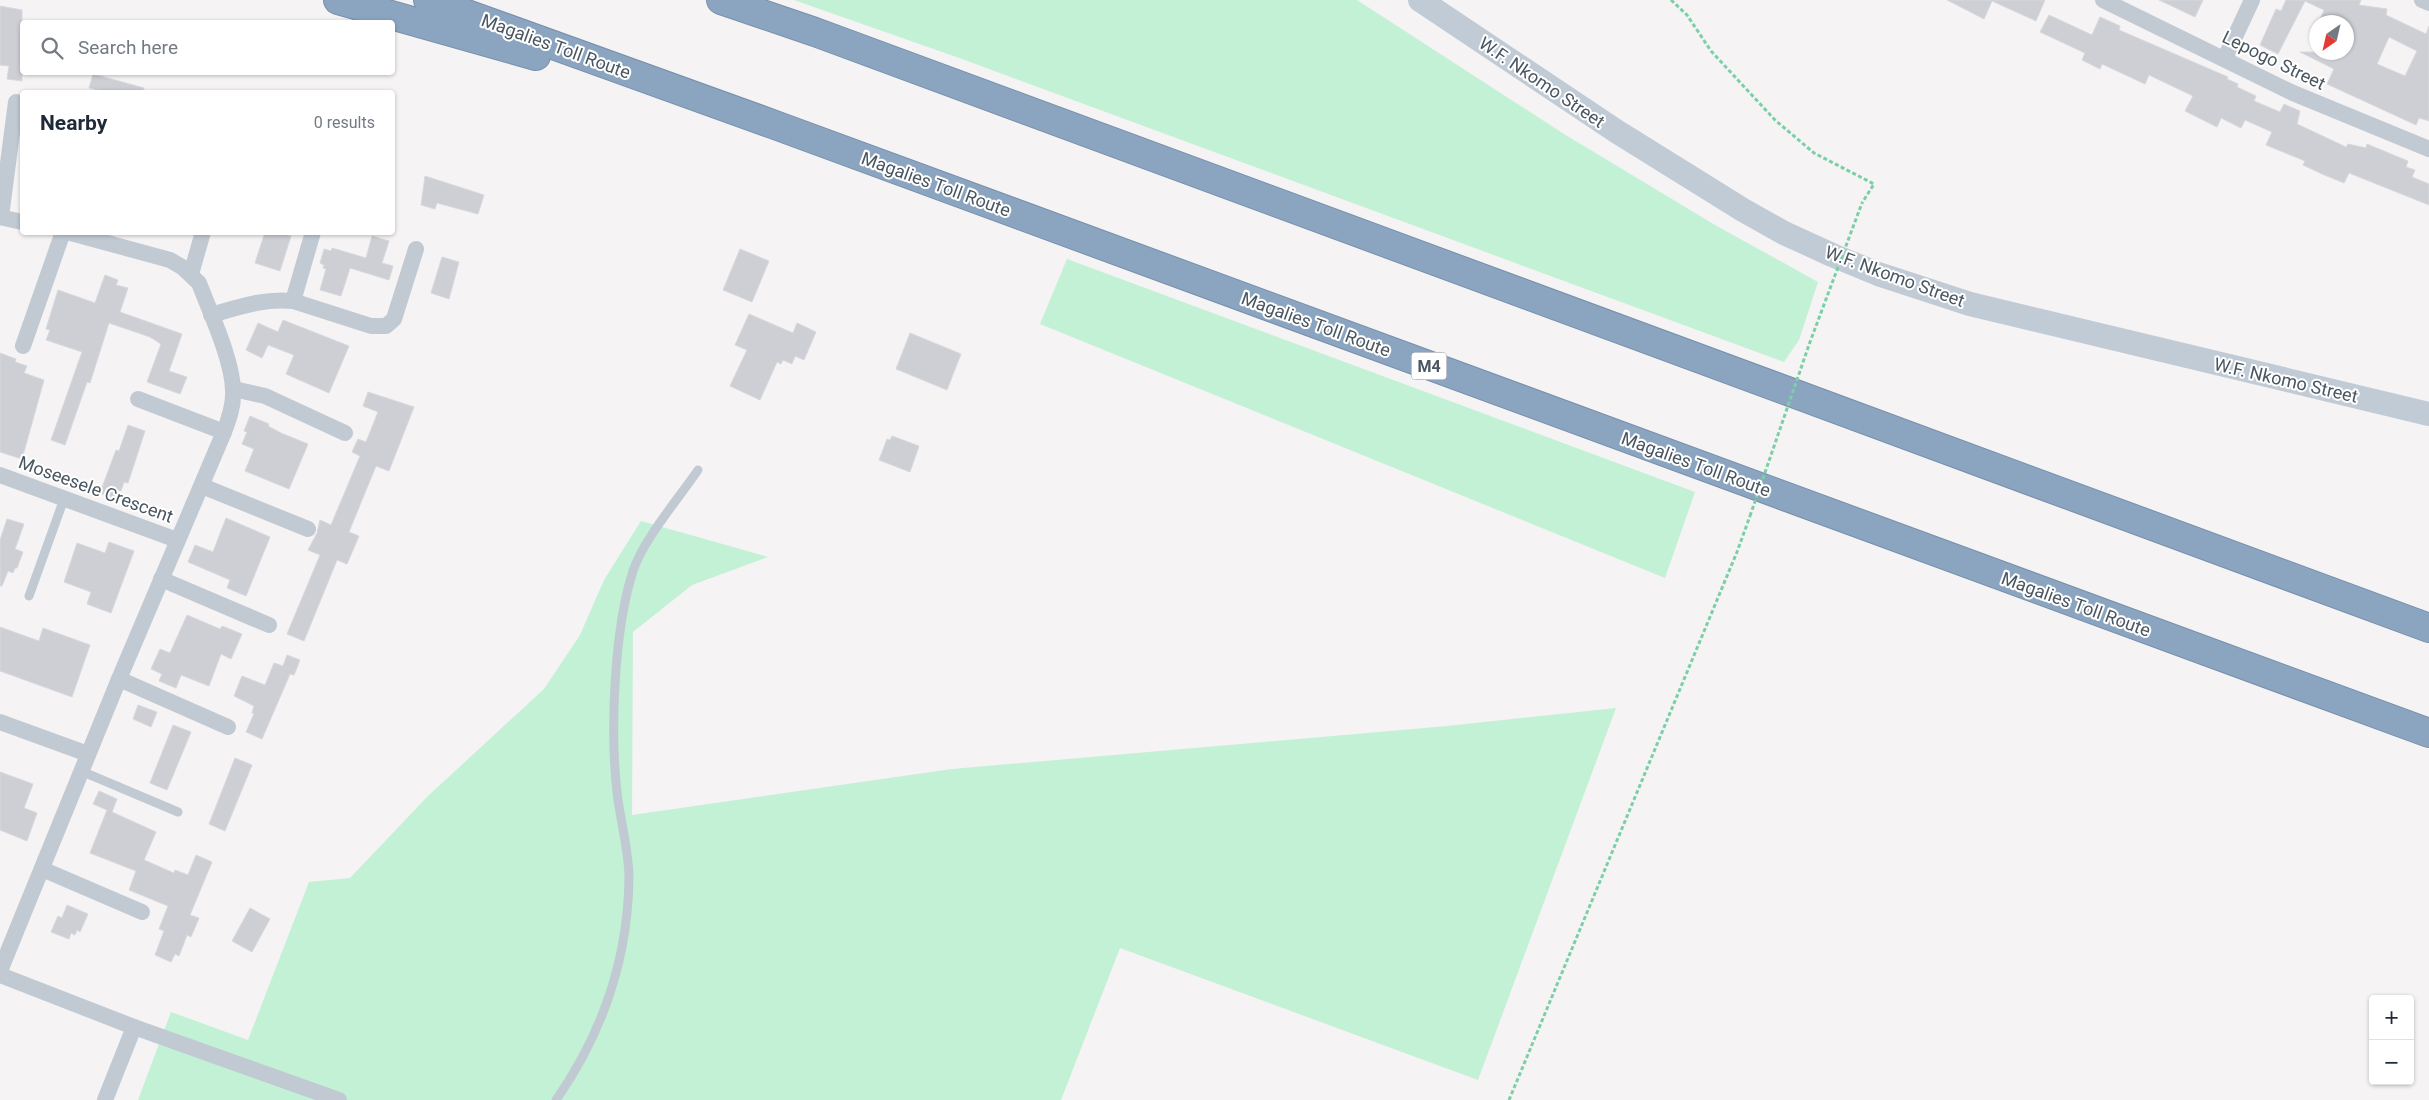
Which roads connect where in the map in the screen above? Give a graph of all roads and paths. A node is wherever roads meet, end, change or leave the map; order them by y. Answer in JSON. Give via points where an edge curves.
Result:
{"nodes":[{"id":1,"x":338,"y":0,"type":"edge"},
{"id":2,"x":428,"y":0,"type":"edge"},
{"id":3,"x":721,"y":0,"type":"edge"},
{"id":4,"x":730,"y":0,"type":"edge"},
{"id":5,"x":1420,"y":0,"type":"edge"},
{"id":6,"x":1671,"y":0,"type":"edge"},
{"id":7,"x":2103,"y":0,"type":"edge"},
{"id":8,"x":2252,"y":0,"type":"edge"},
{"id":9,"x":2422,"y":0,"type":"edge"},
{"id":10,"x":2429,"y":3,"type":"edge"},
{"id":11,"x":815,"y":32,"type":"junction"},
{"id":12,"x":2225,"y":58,"type":"junction"},
{"id":13,"x":16,"y":102,"type":"dead end"},
{"id":14,"x":775,"y":125,"type":"junction"},
{"id":15,"x":2429,"y":149,"type":"edge"},
{"id":16,"x":0,"y":217,"type":"edge"},
{"id":17,"x":20,"y":222,"type":"edge"},
{"id":18,"x":62,"y":235,"type":"edge"},
{"id":19,"x":202,"y":235,"type":"edge"},
{"id":20,"x":312,"y":235,"type":"edge"},
{"id":21,"x":98,"y":236,"type":"edge"},
{"id":22,"x":416,"y":249,"type":"dead end"},
{"id":23,"x":191,"y":274,"type":"junction"},
{"id":24,"x":293,"y":300,"type":"junction"},
{"id":25,"x":211,"y":315,"type":"junction"},
{"id":26,"x":23,"y":346,"type":"dead end"},
{"id":27,"x":234,"y":389,"type":"junction"},
{"id":28,"x":138,"y":399,"type":"dead end"},
{"id":29,"x":2429,"y":414,"type":"edge"},
{"id":30,"x":224,"y":432,"type":"junction"},
{"id":31,"x":345,"y":433,"type":"dead end"},
{"id":32,"x":698,"y":470,"type":"dead end"},
{"id":33,"x":0,"y":476,"type":"edge"},
{"id":34,"x":202,"y":486,"type":"junction"},
{"id":35,"x":64,"y":499,"type":"junction"},
{"id":36,"x":308,"y":529,"type":"dead end"},
{"id":37,"x":177,"y":540,"type":"junction"},
{"id":38,"x":161,"y":579,"type":"junction"},
{"id":39,"x":29,"y":596,"type":"dead end"},
{"id":40,"x":269,"y":625,"type":"dead end"},
{"id":41,"x":2429,"y":628,"type":"edge"},
{"id":42,"x":119,"y":679,"type":"junction"},
{"id":43,"x":0,"y":722,"type":"edge"},
{"id":44,"x":228,"y":727,"type":"dead end"},
{"id":45,"x":2429,"y":733,"type":"edge"},
{"id":46,"x":88,"y":754,"type":"junction"},
{"id":47,"x":82,"y":771,"type":"junction"},
{"id":48,"x":178,"y":812,"type":"dead end"},
{"id":49,"x":42,"y":869,"type":"junction"},
{"id":50,"x":142,"y":912,"type":"dead end"},
{"id":51,"x":0,"y":973,"type":"edge"},
{"id":52,"x":134,"y":1027,"type":"junction"},
{"id":53,"x":105,"y":1100,"type":"edge"},
{"id":54,"x":339,"y":1100,"type":"edge"},
{"id":55,"x":556,"y":1100,"type":"edge"},
{"id":56,"x":1509,"y":1100,"type":"edge"}],
"edges":[{"from":1,"to":14,"type":"highway"},
{"from":2,"to":14,"type":"highway","name":"Magalies Toll Route","number":"M4"},
{"from":3,"to":11,"type":"highway"},
{"from":4,"to":11,"type":"highway"},
{"from":5,"to":29,"type":"main road","name":"W.F. Nkomo Street","via":[[1616,131],[1784,233],[1832,255],[1970,304]]},
{"from":6,"to":56,"type":"path","bridge":true,"via":[[1687,15],[1711,51],[1775,120],[1814,153],[1874,184],[1862,203],[1810,342],[1737,552]]},
{"from":7,"to":12,"type":"street","name":"Lepogo Street"},
{"from":8,"to":12,"type":"street"},
{"from":9,"to":10,"type":"street"},
{"from":11,"to":41,"type":"highway"},
{"from":12,"to":15,"type":"street","name":"Lepogo Street","via":[[2293,93]]},
{"from":13,"to":16,"type":"street"},
{"from":14,"to":45,"type":"highway","name":"Magalies Toll Route","number":"M4"},
{"from":16,"to":17,"type":"street"},
{"from":18,"to":26,"type":"street"},
{"from":19,"to":23,"type":"street"},
{"from":20,"to":24,"type":"street"},
{"from":21,"to":23,"type":"street","via":[[170,260]]},
{"from":22,"to":24,"type":"street","via":[[394,319],[386,326],[371,326]]},
{"from":23,"to":25,"type":"street","via":[[199,283]]},
{"from":24,"to":25,"type":"street","via":[[255,302]]},
{"from":25,"to":27,"type":"street","via":[[230,367]]},
{"from":27,"to":30,"type":"street"},
{"from":27,"to":31,"type":"street","via":[[265,396]]},
{"from":28,"to":30,"type":"street"},
{"from":30,"to":34,"type":"street"},
{"from":32,"to":55,"type":"lane","via":[[651,538],[634,569],[627,596],[619,645],[614,720],[616,789],[629,876],[627,913],[607,1005],[585,1055]]},
{"from":33,"to":35,"type":"street","name":"Moseesele Crescent"},
{"from":34,"to":36,"type":"street"},
{"from":34,"to":37,"type":"street"},
{"from":35,"to":37,"type":"street","name":"Moseesele Crescent"},
{"from":35,"to":39,"type":"lane"},
{"from":37,"to":38,"type":"street"},
{"from":38,"to":40,"type":"street"},
{"from":38,"to":42,"type":"street"},
{"from":42,"to":44,"type":"street"},
{"from":42,"to":46,"type":"street"},
{"from":43,"to":46,"type":"street"},
{"from":46,"to":47,"type":"street"},
{"from":47,"to":48,"type":"lane"},
{"from":47,"to":49,"type":"street"},
{"from":49,"to":50,"type":"street"},
{"from":49,"to":51,"type":"street"},
{"from":51,"to":52,"type":"street"},
{"from":52,"to":53,"type":"street"},
{"from":52,"to":54,"type":"street"}]}
